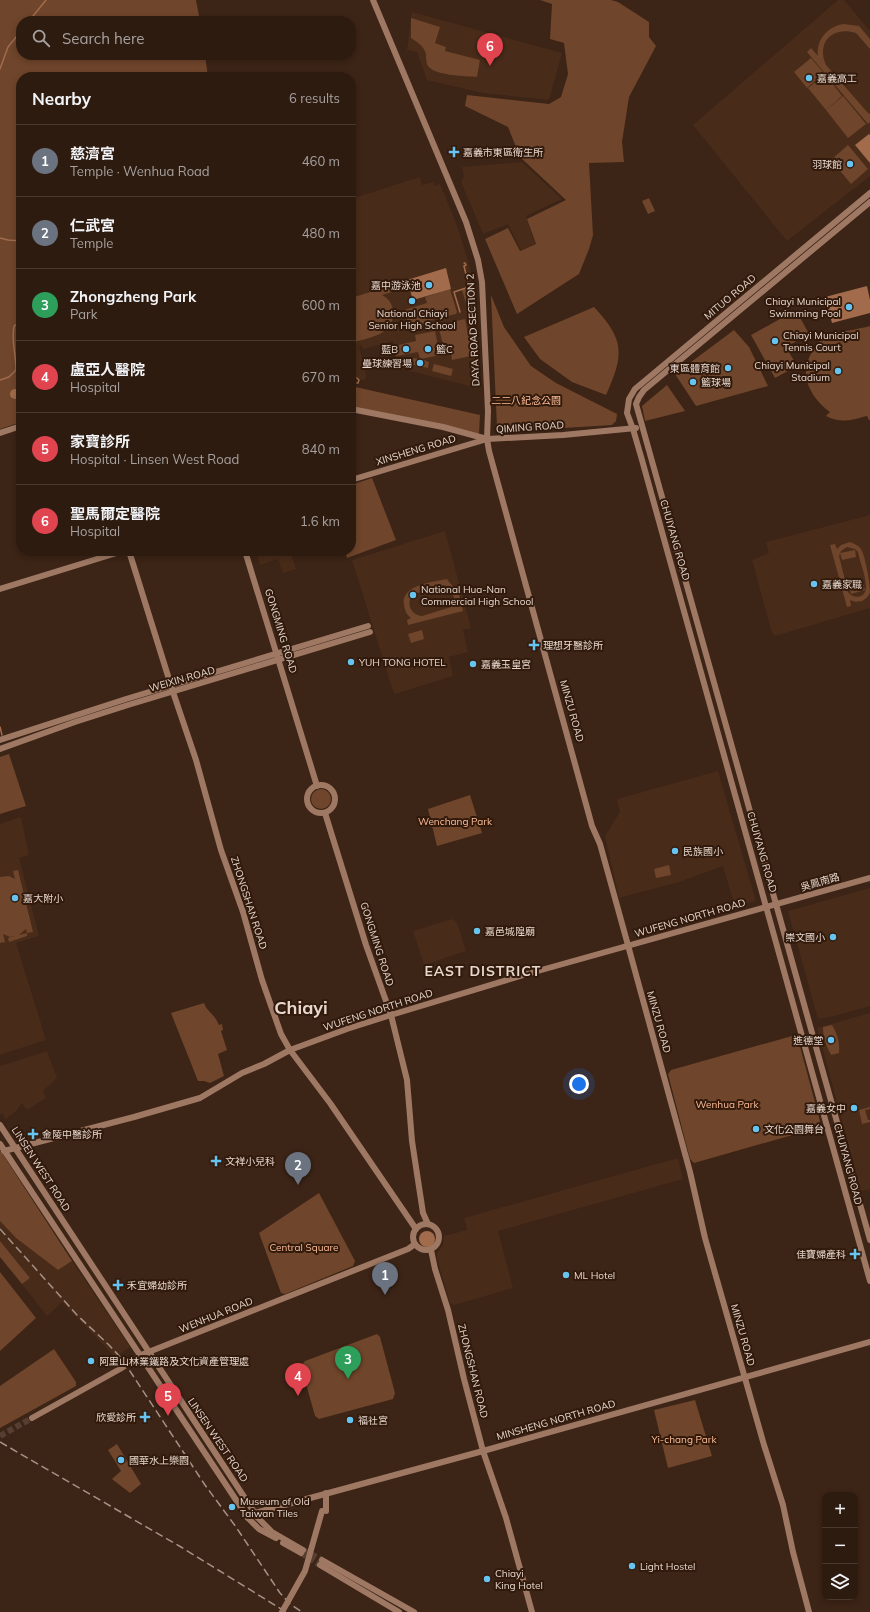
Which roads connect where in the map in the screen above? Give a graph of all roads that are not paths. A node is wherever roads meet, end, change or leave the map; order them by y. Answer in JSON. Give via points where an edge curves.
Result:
{"nodes":[{"id":1,"x":373,"y":0,"type":"edge"},
{"id":2,"x":870,"y":193,"type":"edge"},
{"id":3,"x":870,"y":202,"type":"edge"},
{"id":4,"x":356,"y":410,"type":"edge"},
{"id":5,"x":642,"y":427,"type":"junction"},
{"id":6,"x":16,"y":428,"type":"edge"},
{"id":7,"x":633,"y":428,"type":"junction"},
{"id":8,"x":0,"y":433,"type":"edge"},
{"id":9,"x":486,"y":439,"type":"junction"},
{"id":10,"x":356,"y":478,"type":"edge"},
{"id":11,"x":107,"y":556,"type":"edge"},
{"id":12,"x":131,"y":556,"type":"edge"},
{"id":13,"x":247,"y":556,"type":"edge"},
{"id":14,"x":0,"y":589,"type":"edge"},
{"id":15,"x":369,"y":629,"type":"dead end"},
{"id":16,"x":279,"y":657,"type":"junction"},
{"id":17,"x":171,"y":686,"type":"junction"},
{"id":18,"x":173,"y":692,"type":"junction"},
{"id":19,"x":0,"y":740,"type":"edge"},
{"id":20,"x":0,"y":748,"type":"edge"},
{"id":21,"x":317,"y":786,"type":"junction"},
{"id":22,"x":326,"y":813,"type":"junction"},
{"id":23,"x":870,"y":874,"type":"edge"},
{"id":24,"x":870,"y":878,"type":"edge"},
{"id":25,"x":776,"y":905,"type":"junction"},
{"id":26,"x":767,"y":907,"type":"junction"},
{"id":27,"x":628,"y":946,"type":"junction"},
{"id":28,"x":391,"y":1016,"type":"junction"},
{"id":29,"x":290,"y":1050,"type":"junction"},
{"id":30,"x":0,"y":1125,"type":"edge"},
{"id":31,"x":0,"y":1144,"type":"edge"},
{"id":32,"x":15,"y":1148,"type":"junction"},
{"id":33,"x":4,"y":1151,"type":"junction"},
{"id":34,"x":428,"y":1224,"type":"junction"},
{"id":35,"x":416,"y":1229,"type":"junction"},
{"id":36,"x":870,"y":1240,"type":"edge"},
{"id":37,"x":415,"y":1244,"type":"junction"},
{"id":38,"x":431,"y":1250,"type":"junction"},
{"id":39,"x":870,"y":1281,"type":"edge"},
{"id":40,"x":870,"y":1342,"type":"edge"},
{"id":41,"x":149,"y":1352,"type":"junction"},
{"id":42,"x":141,"y":1356,"type":"junction"},
{"id":43,"x":745,"y":1377,"type":"junction"},
{"id":44,"x":32,"y":1418,"type":"tunnel mouth"},
{"id":45,"x":483,"y":1451,"type":"junction"},
{"id":46,"x":326,"y":1494,"type":"junction"},
{"id":47,"x":324,"y":1511,"type":"junction"},
{"id":48,"x":255,"y":1513,"type":"junction"},
{"id":49,"x":248,"y":1518,"type":"junction"},
{"id":50,"x":282,"y":1612,"type":"edge"},
{"id":51,"x":286,"y":1612,"type":"edge"},
{"id":52,"x":399,"y":1612,"type":"edge"},
{"id":53,"x":414,"y":1612,"type":"edge"},
{"id":54,"x":532,"y":1612,"type":"edge"},
{"id":55,"x":809,"y":1612,"type":"edge"}],
"edges":[{"from":1,"to":9,"type":"street","name":"DAYA ROAD SECTION 2","via":[[466,222],[478,260],[482,282],[488,411]]},
{"from":2,"to":7,"type":"street","name":"MITUO ROAD","via":[[635,389],[629,399],[627,413]]},
{"from":3,"to":5,"type":"street","name":"MITUO ROAD","via":[[644,390],[636,404]]},
{"from":4,"to":9,"type":"street","name":"QIMING ROAD","via":[[456,430]]},
{"from":5,"to":7,"type":"street","name":"QIMING ROAD"},
{"from":5,"to":25,"type":"street","name":"CHUIYANG ROAD"},
{"from":6,"to":8,"type":"street"},
{"from":7,"to":9,"type":"street","name":"QIMING ROAD"},
{"from":7,"to":26,"type":"street","name":"CHUIYANG ROAD"},
{"from":9,"to":10,"type":"street","name":"XINSHENG ROAD"},
{"from":9,"to":27,"type":"street","name":"MINZU ROAD","via":[[592,826],[600,844]]},
{"from":11,"to":14,"type":"street"},
{"from":12,"to":17,"type":"street","name":"ZHONGSHAN ROAD"},
{"from":13,"to":16,"type":"street","name":"GONGMING ROAD"},
{"from":15,"to":16,"type":"street","name":"WEIXIN ROAD"},
{"from":16,"to":17,"type":"street","name":"WEIXIN ROAD"},
{"from":16,"to":18,"type":"street","name":"WEIXIN ROAD"},
{"from":16,"to":21,"type":"street","name":"GONGMING ROAD"},
{"from":17,"to":18,"type":"street","name":"ZHONGSHAN ROAD"},
{"from":17,"to":19,"type":"street","name":"WEIXIN ROAD"},
{"from":18,"to":20,"type":"street","name":"WEIXIN ROAD"},
{"from":18,"to":29,"type":"street","name":"ZHONGSHAN ROAD","via":[[262,980],[281,1034]]},
{"from":21,"to":22,"type":"street","via":[[328,788],[334,797],[332,808]]},
{"from":21,"to":22,"type":"street","via":[[308,794],[308,804],[317,813]]},
{"from":22,"to":28,"type":"street","name":"GONGMING ROAD","via":[[366,945]]},
{"from":23,"to":25,"type":"street","via":[[788,898]]},
{"from":24,"to":25,"type":"street","name":"吳鳳南路"},
{"from":25,"to":26,"type":"street","name":"WUFENG NORTH ROAD"},
{"from":25,"to":36,"type":"street","name":"CHUIYANG ROAD"},
{"from":26,"to":27,"type":"street","name":"WUFENG NORTH ROAD"},
{"from":26,"to":39,"type":"street","name":"CHUIYANG ROAD"},
{"from":27,"to":28,"type":"street","name":"WUFENG NORTH ROAD","via":[[526,974]]},
{"from":27,"to":43,"type":"street","name":"MINZU ROAD","via":[[690,1172],[705,1238]]},
{"from":28,"to":29,"type":"street","name":"WUFENG NORTH ROAD"},
{"from":28,"to":34,"type":"street","name":"GONGMING ROAD","via":[[407,1080],[412,1141],[423,1213]]},
{"from":29,"to":32,"type":"street","name":"WUFENG NORTH ROAD","via":[[242,1073],[200,1098],[134,1118]]},
{"from":29,"to":35,"type":"street","name":"ZHONGSHAN ROAD","via":[[330,1103]]},
{"from":30,"to":32,"type":"street","name":"LINSEN WEST ROAD"},
{"from":31,"to":33,"type":"street","name":"LINSEN WEST ROAD"},
{"from":32,"to":33,"type":"street","name":"WUFENG NORTH ROAD"},
{"from":32,"to":41,"type":"street","name":"LINSEN WEST ROAD"},
{"from":33,"to":42,"type":"street","name":"LINSEN WEST ROAD"},
{"from":34,"to":35,"type":"street"},
{"from":34,"to":38,"type":"street","via":[[436,1228],[439,1236],[437,1245]]},
{"from":35,"to":37,"type":"street","via":[[413,1236]]},
{"from":37,"to":38,"type":"street","via":[[420,1249]]},
{"from":37,"to":41,"type":"street","name":"WENHUA ROAD"},
{"from":38,"to":45,"type":"street","name":"ZHONGSHAN ROAD","via":[[434,1270],[448,1310]]},
{"from":40,"to":43,"type":"street","name":"MINSHENG NORTH ROAD"},
{"from":41,"to":42,"type":"street","name":"WENHUA ROAD"},
{"from":41,"to":48,"type":"street","name":"LINSEN WEST ROAD"},
{"from":42,"to":44,"type":"street","name":"WENHUA ROAD"},
{"from":42,"to":49,"type":"street","name":"LINSEN WEST ROAD"},
{"from":43,"to":45,"type":"street","name":"MINSHENG NORTH ROAD"},
{"from":43,"to":55,"type":"street","name":"MINZU ROAD","via":[[783,1505]]},
{"from":45,"to":46,"type":"street","name":"MINSHENG NORTH ROAD"},
{"from":45,"to":54,"type":"street","name":"ZHONGSHAN ROAD","via":[[506,1518]]},
{"from":46,"to":47,"type":"street"},
{"from":46,"to":48,"type":"street","name":"MINSHENG NORTH ROAD"},
{"from":47,"to":50,"type":"street","bridge":true,"via":[[305,1571]]},
{"from":47,"to":51,"type":"street","via":[[310,1568]]},
{"from":48,"to":49,"type":"street","name":"MINSHENG NORTH ROAD"},
{"from":48,"to":49,"type":"street","name":"LINSEN WEST ROAD","via":[[272,1532],[302,1552],[259,1529]]},
{"from":52,"to":53,"type":"street","via":[[321,1563]]}]}
